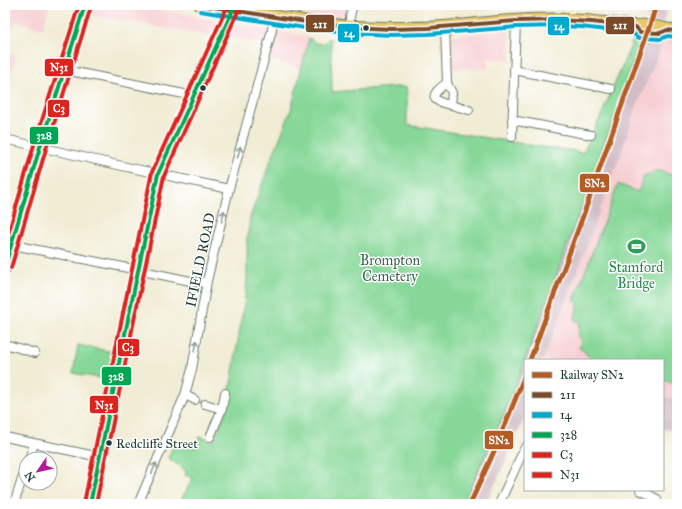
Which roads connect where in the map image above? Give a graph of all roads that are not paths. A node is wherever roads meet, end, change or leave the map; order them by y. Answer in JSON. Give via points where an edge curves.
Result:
{"nodes":[{"id":1,"x":85,"y":5,"type":"edge"},
{"id":2,"x":201,"y":5,"type":"edge"},
{"id":3,"x":354,"y":5,"type":"edge"},
{"id":4,"x":234,"y":8,"type":"edge"},
{"id":5,"x":273,"y":17,"type":"junction"},
{"id":6,"x":516,"y":21,"type":"junction"},
{"id":7,"x":349,"y":27,"type":"junction"},
{"id":8,"x":445,"y":27,"type":"junction"},
{"id":9,"x":672,"y":31,"type":"edge"},
{"id":10,"x":65,"y":70,"type":"junction"},
{"id":11,"x":514,"y":70,"type":"junction"},
{"id":12,"x":447,"y":83,"type":"junction"},
{"id":13,"x":611,"y":89,"type":"dead end"},
{"id":14,"x":194,"y":96,"type":"junction"},
{"id":15,"x":451,"y":105,"type":"junction"},
{"id":16,"x":469,"y":110,"type":"dead end"},
{"id":17,"x":512,"y":120,"type":"junction"},
{"id":18,"x":590,"y":135,"type":"dead end"},
{"id":19,"x":512,"y":137,"type":"dead end"},
{"id":20,"x":5,"y":139,"type":"edge"},
{"id":21,"x":40,"y":147,"type":"junction"},
{"id":22,"x":158,"y":174,"type":"junction"},
{"id":23,"x":229,"y":190,"type":"junction"},
{"id":24,"x":8,"y":244,"type":"edge"},
{"id":25,"x":5,"y":266,"type":"edge"},
{"id":26,"x":138,"y":270,"type":"junction"},
{"id":27,"x":207,"y":281,"type":"junction"},
{"id":28,"x":5,"y":344,"type":"edge"},
{"id":29,"x":34,"y":353,"type":"dead end"},
{"id":30,"x":226,"y":393,"type":"dead end"},
{"id":31,"x":185,"y":394,"type":"junction"},
{"id":32,"x":195,"y":400,"type":"dead end"},
{"id":33,"x":205,"y":404,"type":"dead end"},
{"id":34,"x":222,"y":410,"type":"junction"},
{"id":35,"x":5,"y":437,"type":"edge"},
{"id":36,"x":210,"y":437,"type":"dead end"},
{"id":37,"x":34,"y":444,"type":"junction"},
{"id":38,"x":524,"y":450,"type":"edge"},
{"id":39,"x":32,"y":451,"type":"edge"},
{"id":40,"x":100,"y":457,"type":"junction"},
{"id":41,"x":18,"y":491,"type":"edge"},
{"id":42,"x":642,"y":491,"type":"edge"},
{"id":43,"x":14,"y":504,"type":"edge"},
{"id":44,"x":90,"y":504,"type":"edge"},
{"id":45,"x":138,"y":504,"type":"edge"},
{"id":46,"x":499,"y":504,"type":"edge"},
{"id":47,"x":654,"y":504,"type":"edge"}],
"edges":[{"from":1,"to":10,"type":"highway"},
{"from":2,"to":4,"type":"main road"},
{"from":3,"to":7,"type":"street"},
{"from":4,"to":5,"type":"main road"},
{"from":4,"to":14,"type":"highway"},
{"from":5,"to":7,"type":"main road"},
{"from":23,"to":5,"type":"street","name":"IFIELD ROAD","one_way":true,"via":[[272,30]]},
{"from":6,"to":8,"type":"main road"},
{"from":6,"to":9,"type":"main road","via":[[576,21],[636,27],[640,32],[660,34]]},
{"from":6,"to":11,"type":"street"},
{"from":7,"to":8,"type":"main road"},
{"from":8,"to":12,"type":"street"},
{"from":10,"to":14,"type":"street"},
{"from":10,"to":21,"type":"highway"},
{"from":11,"to":13,"type":"street"},
{"from":11,"to":17,"type":"street"},
{"from":12,"to":15,"type":"street","via":[[452,93]]},
{"from":12,"to":15,"type":"street","via":[[437,90],[434,96],[437,101]]},
{"from":14,"to":22,"type":"highway"},
{"from":15,"to":16,"type":"street"},
{"from":17,"to":18,"type":"street"},
{"from":17,"to":19,"type":"street"},
{"from":20,"to":21,"type":"street"},
{"from":21,"to":22,"type":"street"},
{"from":21,"to":24,"type":"highway"},
{"from":22,"to":23,"type":"street"},
{"from":22,"to":26,"type":"highway"},
{"from":27,"to":23,"type":"street","name":"IFIELD ROAD","one_way":true},
{"from":24,"to":25,"type":"highway"},
{"from":24,"to":26,"type":"street"},
{"from":26,"to":27,"type":"street","via":[[200,283]]},
{"from":26,"to":40,"type":"highway"},
{"from":31,"to":27,"type":"street","name":"IFIELD ROAD","one_way":true,"via":[[192,369]]},
{"from":28,"to":29,"type":"street"},
{"from":30,"to":34,"type":"street"},
{"from":31,"to":32,"type":"street"},
{"from":45,"to":31,"type":"street","name":"IFIELD ROAD","one_way":true},
{"from":33,"to":34,"type":"street"},
{"from":34,"to":36,"type":"street"},
{"from":35,"to":37,"type":"street"},
{"from":37,"to":39,"type":"street"},
{"from":37,"to":40,"type":"street"},
{"from":38,"to":46,"type":"street"},
{"from":40,"to":44,"type":"highway"},
{"from":41,"to":43,"type":"street"},
{"from":42,"to":47,"type":"street","via":[[657,499]]}]}
